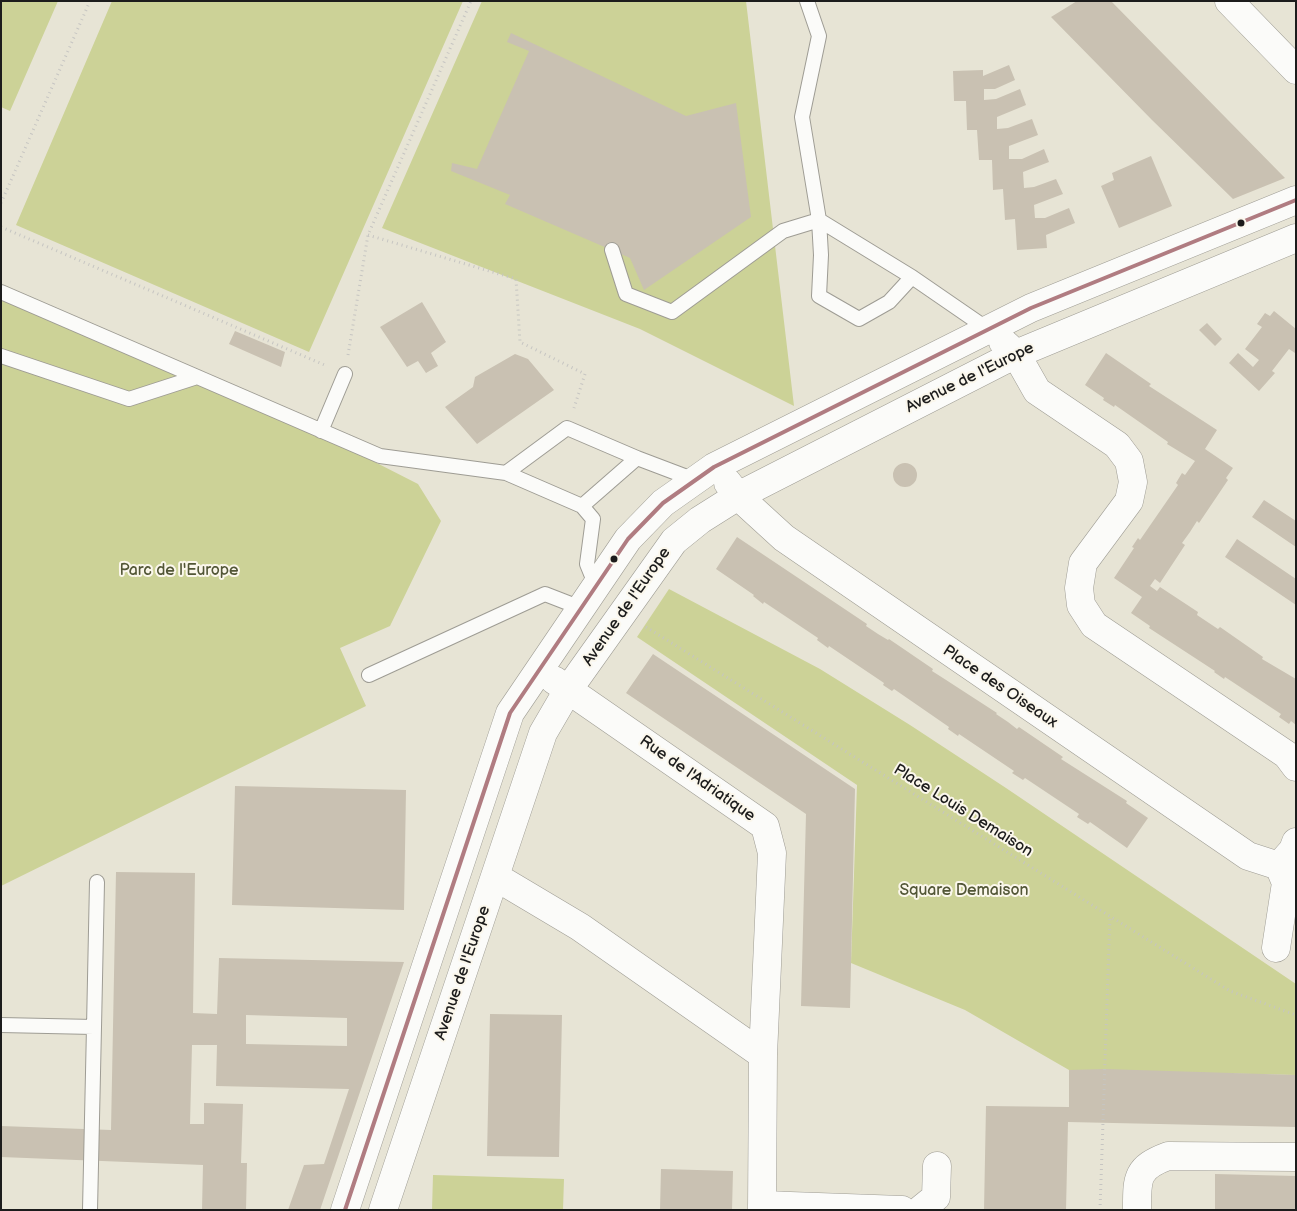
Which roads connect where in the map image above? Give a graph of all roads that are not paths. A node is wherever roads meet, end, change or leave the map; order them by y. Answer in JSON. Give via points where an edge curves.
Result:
{"nodes":[{"id":1,"x":807,"y":1,"type":"edge"},
{"id":2,"x":1229,"y":1,"type":"edge"},
{"id":3,"x":1296,"y":70,"type":"edge"},
{"id":4,"x":1296,"y":200,"type":"edge"},
{"id":5,"x":818,"y":220,"type":"junction"},
{"id":6,"x":1296,"y":238,"type":"edge"},
{"id":7,"x":612,"y":250,"type":"dead end"},
{"id":8,"x":912,"y":276,"type":"junction"},
{"id":9,"x":1,"y":292,"type":"edge"},
{"id":10,"x":989,"y":330,"type":"junction"},
{"id":11,"x":1016,"y":354,"type":"junction"},
{"id":12,"x":1,"y":356,"type":"edge"},
{"id":13,"x":345,"y":374,"type":"road end"},
{"id":14,"x":197,"y":377,"type":"junction"},
{"id":15,"x":321,"y":431,"type":"junction"},
{"id":16,"x":637,"y":458,"type":"junction"},
{"id":17,"x":506,"y":473,"type":"junction"},
{"id":18,"x":705,"y":474,"type":"junction"},
{"id":19,"x":738,"y":496,"type":"junction"},
{"id":20,"x":582,"y":506,"type":"junction"},
{"id":21,"x":588,"y":597,"type":"junction"},
{"id":22,"x":538,"y":670,"type":"junction"},
{"id":23,"x":369,"y":675,"type":"dead end"},
{"id":24,"x":568,"y":690,"type":"junction"},
{"id":25,"x":1296,"y":767,"type":"edge"},
{"id":26,"x":1296,"y":842,"type":"edge"},
{"id":27,"x":1279,"y":866,"type":"junction"},
{"id":28,"x":496,"y":877,"type":"junction"},
{"id":29,"x":97,"y":882,"type":"dead end"},
{"id":30,"x":1276,"y":948,"type":"dead end"},
{"id":31,"x":1,"y":1025,"type":"edge"},
{"id":32,"x":94,"y":1027,"type":"junction"},
{"id":33,"x":763,"y":1055,"type":"junction"},
{"id":34,"x":1296,"y":1157,"type":"edge"},
{"id":35,"x":938,"y":1166,"type":"dead end"},
{"id":36,"x":762,"y":1207,"type":"edge"},
{"id":37,"x":90,"y":1210,"type":"edge"},
{"id":38,"x":345,"y":1210,"type":"edge"},
{"id":39,"x":383,"y":1210,"type":"edge"},
{"id":40,"x":902,"y":1210,"type":"edge"},
{"id":41,"x":920,"y":1210,"type":"edge"},
{"id":42,"x":1137,"y":1210,"type":"edge"}],
"edges":[{"from":1,"to":5,"type":"lane","via":[[819,36],[802,117]]},
{"from":2,"to":3,"type":"street"},
{"from":4,"to":10,"type":"street","via":[[1031,308]]},
{"from":5,"to":7,"type":"lane","via":[[783,231],[672,312],[626,294]]},
{"from":5,"to":8,"type":"lane"},
{"from":5,"to":8,"type":"lane","via":[[820,296],[859,320],[889,302]]},
{"from":6,"to":11,"type":"street","name":"Avenue de l'Europe"},
{"from":8,"to":10,"type":"lane"},
{"from":9,"to":14,"type":"lane"},
{"from":10,"to":11,"type":"street"},
{"from":10,"to":18,"type":"street"},
{"from":11,"to":19,"type":"street","name":"Avenue de l'Europe"},
{"from":11,"to":25,"type":"street","via":[[1037,391],[1117,445],[1129,462],[1133,482],[1129,501],[1083,563],[1079,588],[1081,605],[1094,625],[1286,754]]},
{"from":12,"to":14,"type":"lane","via":[[129,399]]},
{"from":13,"to":15,"type":"lane"},
{"from":14,"to":15,"type":"lane"},
{"from":15,"to":17,"type":"lane","via":[[380,456]]},
{"from":16,"to":17,"type":"lane","via":[[567,428]]},
{"from":16,"to":18,"type":"lane"},
{"from":16,"to":20,"type":"lane"},
{"from":17,"to":20,"type":"lane"},
{"from":18,"to":19,"type":"street","name":"Place des Oiseaux"},
{"from":18,"to":21,"type":"street","via":[[662,503],[628,539]]},
{"from":19,"to":24,"type":"street","name":"Avenue de l'Europe","via":[[674,541]]},
{"from":19,"to":27,"type":"street","name":"Place des Oiseaux","via":[[784,538],[1248,856]]},
{"from":20,"to":21,"type":"lane","via":[[593,519],[587,564]]},
{"from":21,"to":22,"type":"street"},
{"from":21,"to":23,"type":"lane","via":[[546,594]]},
{"from":22,"to":24,"type":"street","name":"Rue de l'Adriatique"},
{"from":22,"to":38,"type":"street","via":[[510,712]]},
{"from":24,"to":28,"type":"street","name":"Avenue de l'Europe","via":[[543,733]]},
{"from":24,"to":33,"type":"street","name":"Rue de l'Adriatique","via":[[765,826],[772,853]]},
{"from":26,"to":27,"type":"street"},
{"from":27,"to":30,"type":"street","via":[[1286,883]]},
{"from":28,"to":33,"type":"street","via":[[580,927]]},
{"from":28,"to":39,"type":"street","name":"Avenue de l'Europe"},
{"from":29,"to":32,"type":"lane"},
{"from":31,"to":32,"type":"lane"},
{"from":32,"to":37,"type":"lane"},
{"from":33,"to":36,"type":"street","name":"Rue de l'Adriatique"},
{"from":34,"to":42,"type":"street","via":[[1168,1156],[1149,1163],[1137,1181]]},
{"from":35,"to":41,"type":"street","via":[[936,1197]]},
{"from":36,"to":40,"type":"street"}]}
